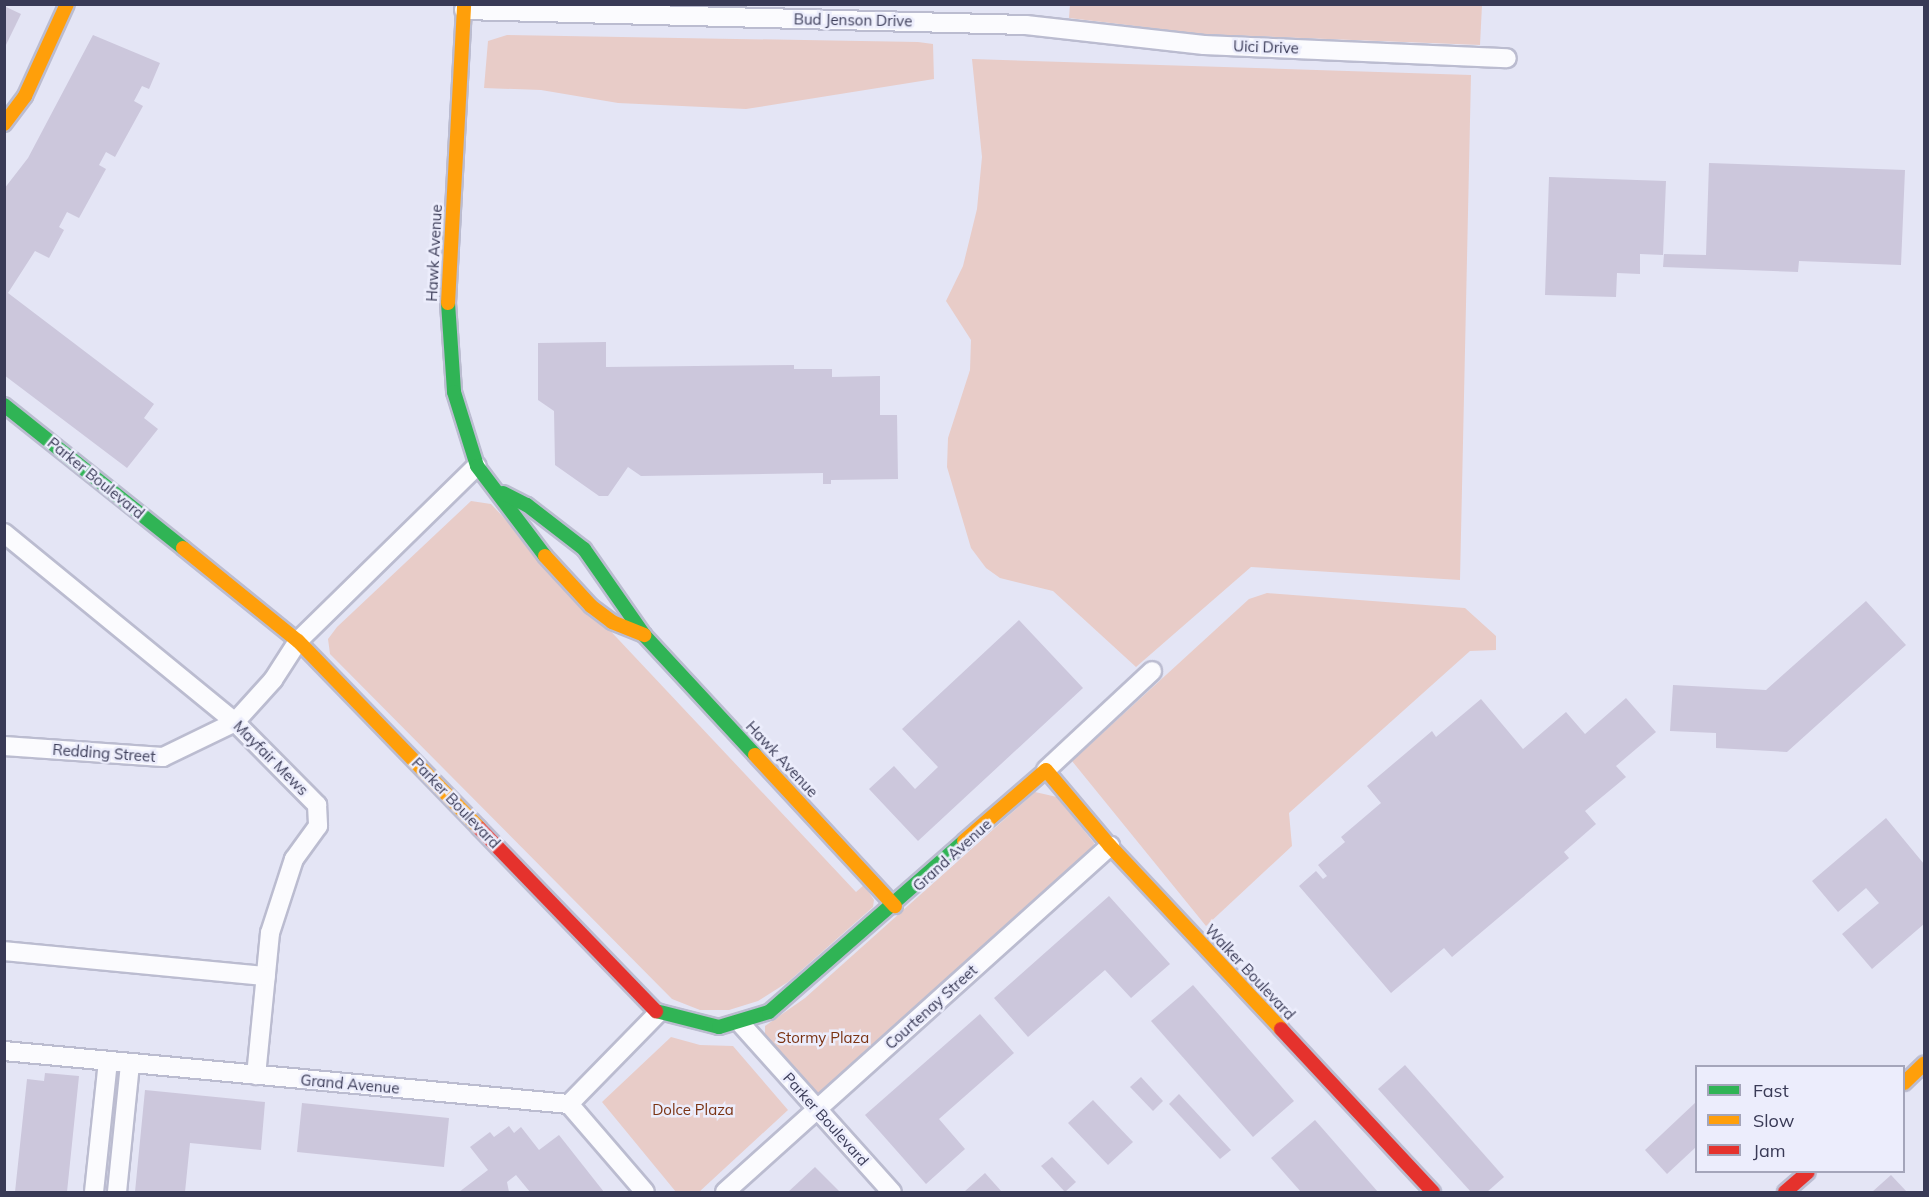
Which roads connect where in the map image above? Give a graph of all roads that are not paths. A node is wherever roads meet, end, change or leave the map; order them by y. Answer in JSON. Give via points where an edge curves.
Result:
{"nodes":[{"id":1,"x":67,"y":4,"type":"edge"},
{"id":2,"x":464,"y":7,"type":"edge"},
{"id":3,"x":1026,"y":25,"type":"joint"},
{"id":4,"x":1507,"y":58,"type":"dead end"},
{"id":5,"x":4,"y":124,"type":"edge"},
{"id":6,"x":4,"y":405,"type":"edge"},
{"id":7,"x":477,"y":465,"type":"junction"},
{"id":8,"x":500,"y":492,"type":"junction"},
{"id":9,"x":4,"y":533,"type":"edge"},
{"id":10,"x":644,"y":635,"type":"junction"},
{"id":11,"x":298,"y":640,"type":"junction"},
{"id":12,"x":1152,"y":671,"type":"dead end"},
{"id":13,"x":235,"y":722,"type":"junction"},
{"id":14,"x":4,"y":746,"type":"edge"},
{"id":15,"x":1046,"y":770,"type":"junction"},
{"id":16,"x":1110,"y":846,"type":"junction"},
{"id":17,"x":895,"y":906,"type":"junction"},
{"id":18,"x":4,"y":951,"type":"edge"},
{"id":19,"x":266,"y":976,"type":"junction"},
{"id":20,"x":658,"y":1013,"type":"junction"},
{"id":21,"x":741,"y":1024,"type":"junction"},
{"id":22,"x":4,"y":1051,"type":"edge"},
{"id":23,"x":108,"y":1062,"type":"junction"},
{"id":24,"x":130,"y":1064,"type":"junction"},
{"id":25,"x":1924,"y":1064,"type":"edge"},
{"id":26,"x":256,"y":1075,"type":"junction"},
{"id":27,"x":1905,"y":1082,"type":"edge"},
{"id":28,"x":569,"y":1104,"type":"junction"},
{"id":29,"x":817,"y":1109,"type":"junction"},
{"id":30,"x":1807,"y":1173,"type":"edge"},
{"id":31,"x":94,"y":1192,"type":"edge"},
{"id":32,"x":117,"y":1192,"type":"edge"},
{"id":33,"x":645,"y":1192,"type":"edge"},
{"id":34,"x":725,"y":1192,"type":"edge"},
{"id":35,"x":892,"y":1192,"type":"edge"},
{"id":36,"x":1433,"y":1192,"type":"edge"},
{"id":37,"x":1785,"y":1192,"type":"edge"}],
"edges":[{"from":1,"to":5,"type":"street","via":[[25,96]]},
{"from":2,"to":3,"type":"street","name":"Bud Jenson Drive"},
{"from":2,"to":7,"type":"street","name":"Hawk Avenue","via":[[447,313],[454,392]]},
{"from":3,"to":4,"type":"street","name":"Uici Drive","via":[[1204,45]]},
{"from":6,"to":11,"type":"street","name":"Parker Boulevard"},
{"from":7,"to":8,"type":"street","name":"Hawk Avenue"},
{"from":7,"to":11,"type":"street","name":"Redding Street"},
{"from":8,"to":10,"type":"street","name":"Hawk Avenue","via":[[527,505],[584,549]]},
{"from":8,"to":10,"type":"street","name":"Hawk Avenue","via":[[532,542],[591,606],[612,622]]},
{"from":9,"to":13,"type":"street","name":"Mayfair Mews"},
{"from":10,"to":17,"type":"street","name":"Hawk Avenue"},
{"from":11,"to":13,"type":"street","name":"Redding Street","via":[[273,680]]},
{"from":11,"to":20,"type":"street","name":"Parker Boulevard"},
{"from":12,"to":15,"type":"street","name":"Grand Avenue"},
{"from":13,"to":14,"type":"street","name":"Redding Street","via":[[163,757]]},
{"from":13,"to":19,"type":"street","name":"Mayfair Mews","via":[[292,776],[317,805],[319,815],[318,826],[294,859],[278,899]]},
{"from":15,"to":16,"type":"street","name":"Walker Boulevard"},
{"from":15,"to":17,"type":"street","name":"Grand Avenue"},
{"from":16,"to":29,"type":"street","name":"Courtenay Street"},
{"from":16,"to":36,"type":"street","name":"Walker Boulevard"},
{"from":17,"to":21,"type":"street","name":"Grand Avenue","via":[[798,992]]},
{"from":18,"to":19,"type":"street"},
{"from":19,"to":26,"type":"street","name":"Mayfair Mews"},
{"from":20,"to":21,"type":"street","name":"Parker Boulevard","via":[[693,1025]]},
{"from":20,"to":28,"type":"street"},
{"from":21,"to":29,"type":"street","name":"Parker Boulevard"},
{"from":22,"to":23,"type":"street","name":"Grand Avenue"},
{"from":23,"to":24,"type":"street","name":"Grand Avenue"},
{"from":23,"to":31,"type":"street"},
{"from":24,"to":26,"type":"street","name":"Grand Avenue"},
{"from":24,"to":32,"type":"street"},
{"from":25,"to":27,"type":"street"},
{"from":26,"to":28,"type":"street","name":"Grand Avenue"},
{"from":28,"to":33,"type":"street"},
{"from":29,"to":34,"type":"street","name":"Courtenay Street"},
{"from":29,"to":35,"type":"street","name":"Parker Boulevard"},
{"from":30,"to":37,"type":"street"}]}
